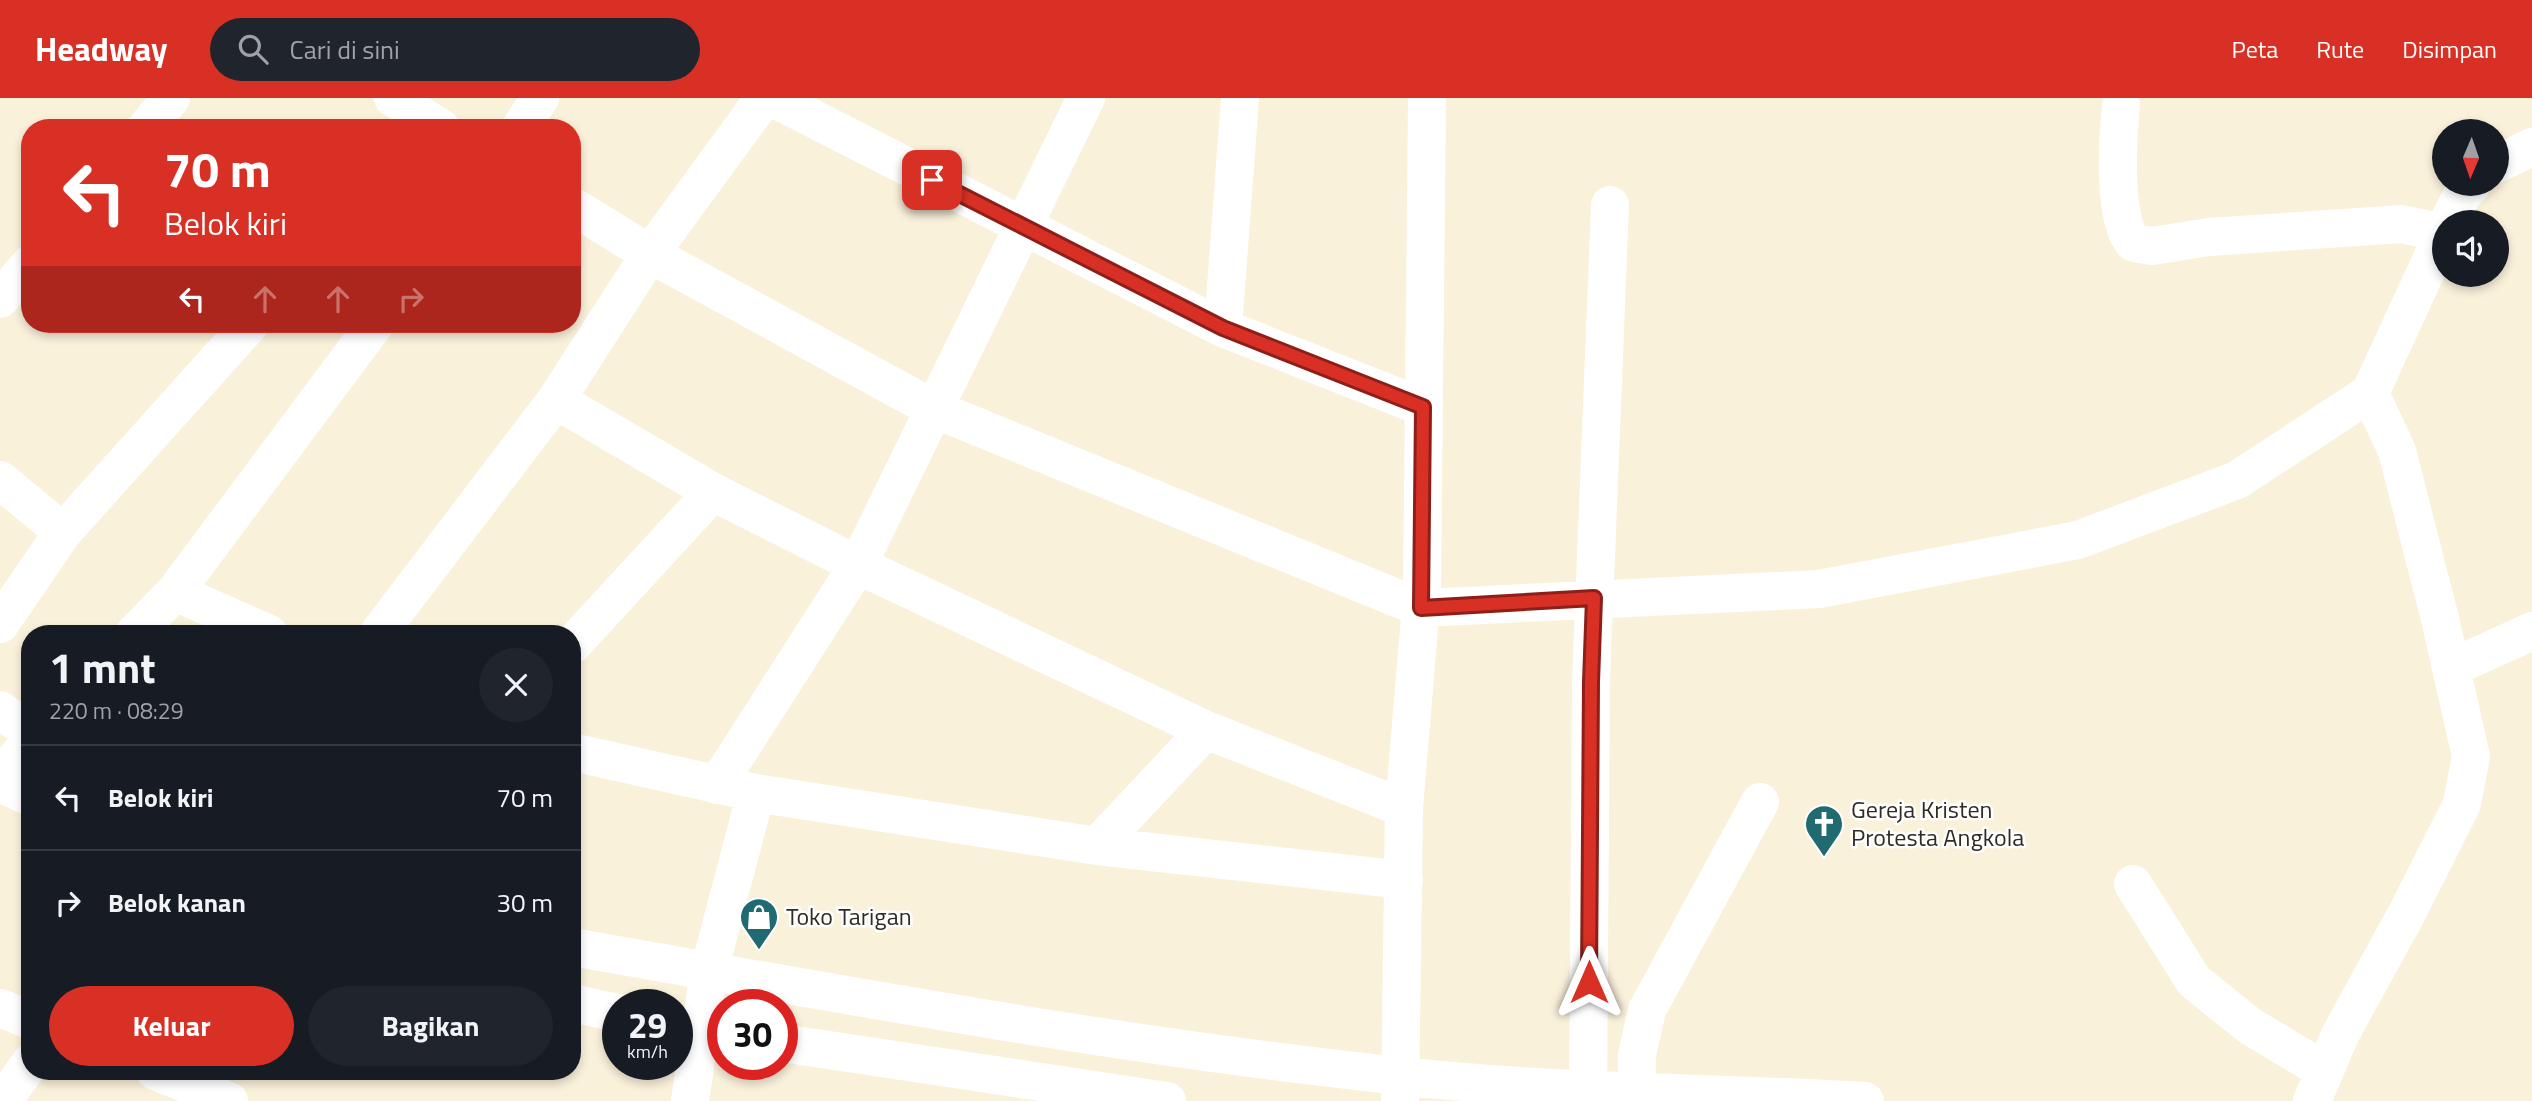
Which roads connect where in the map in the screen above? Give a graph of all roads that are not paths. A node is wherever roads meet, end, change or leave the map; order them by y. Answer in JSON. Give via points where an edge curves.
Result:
{"nodes":[{"id":1,"x":172,"y":98,"type":"edge"},
{"id":2,"x":393,"y":98,"type":"edge"},
{"id":3,"x":540,"y":98,"type":"edge"},
{"id":4,"x":764,"y":98,"type":"edge"},
{"id":5,"x":773,"y":98,"type":"edge"},
{"id":6,"x":1086,"y":98,"type":"edge"},
{"id":7,"x":1240,"y":98,"type":"edge"},
{"id":8,"x":1427,"y":98,"type":"edge"},
{"id":9,"x":2121,"y":105,"type":"dead end"},
{"id":10,"x":154,"y":119,"type":"edge"},
{"id":11,"x":436,"y":119,"type":"edge"},
{"id":12,"x":526,"y":119,"type":"edge"},
{"id":13,"x":2532,"y":148,"type":"edge"},
{"id":14,"x":2510,"y":158,"type":"edge"},
{"id":15,"x":1610,"y":205,"type":"dead end"},
{"id":16,"x":581,"y":212,"type":"edge"},
{"id":17,"x":1024,"y":227,"type":"junction"},
{"id":18,"x":2432,"y":227,"type":"edge"},
{"id":19,"x":650,"y":254,"type":"junction"},
{"id":20,"x":2432,"y":258,"type":"edge"},
{"id":21,"x":21,"y":274,"type":"edge"},
{"id":22,"x":0,"y":299,"type":"edge"},
{"id":23,"x":1223,"y":328,"type":"junction"},
{"id":24,"x":242,"y":333,"type":"edge"},
{"id":25,"x":368,"y":333,"type":"edge"},
{"id":26,"x":2370,"y":393,"type":"junction"},
{"id":27,"x":556,"y":400,"type":"junction"},
{"id":28,"x":1423,"y":407,"type":"junction"},
{"id":29,"x":934,"y":409,"type":"junction"},
{"id":30,"x":0,"y":480,"type":"edge"},
{"id":31,"x":713,"y":492,"type":"junction"},
{"id":32,"x":63,"y":532,"type":"junction"},
{"id":33,"x":858,"y":565,"type":"junction"},
{"id":34,"x":175,"y":592,"type":"junction"},
{"id":35,"x":1594,"y":598,"type":"junction"},
{"id":36,"x":1421,"y":608,"type":"junction"},
{"id":37,"x":0,"y":624,"type":"edge"},
{"id":38,"x":143,"y":625,"type":"edge"},
{"id":39,"x":249,"y":625,"type":"edge"},
{"id":40,"x":385,"y":625,"type":"edge"},
{"id":41,"x":2532,"y":631,"type":"edge"},
{"id":42,"x":581,"y":635,"type":"edge"},
{"id":43,"x":2451,"y":668,"type":"junction"},
{"id":44,"x":0,"y":710,"type":"edge"},
{"id":45,"x":21,"y":725,"type":"edge"},
{"id":46,"x":1206,"y":730,"type":"junction"},
{"id":47,"x":21,"y":752,"type":"edge"},
{"id":48,"x":581,"y":754,"type":"edge"},
{"id":49,"x":0,"y":777,"type":"edge"},
{"id":50,"x":0,"y":783,"type":"edge"},
{"id":51,"x":717,"y":785,"type":"junction"},
{"id":52,"x":21,"y":793,"type":"edge"},
{"id":53,"x":756,"y":793,"type":"junction"},
{"id":54,"x":1760,"y":802,"type":"dead end"},
{"id":55,"x":1404,"y":808,"type":"junction"},
{"id":56,"x":1097,"y":846,"type":"junction"},
{"id":57,"x":1404,"y":880,"type":"junction"},
{"id":58,"x":2133,"y":884,"type":"dead end"},
{"id":59,"x":581,"y":949,"type":"edge"},
{"id":60,"x":709,"y":971,"type":"junction"},
{"id":61,"x":581,"y":1005,"type":"edge"},
{"id":62,"x":0,"y":1008,"type":"edge"},
{"id":63,"x":602,"y":1010,"type":"edge"},
{"id":64,"x":21,"y":1016,"type":"edge"},
{"id":65,"x":700,"y":1030,"type":"edge"},
{"id":66,"x":798,"y":1045,"type":"edge"},
{"id":67,"x":21,"y":1076,"type":"edge"},
{"id":68,"x":177,"y":1080,"type":"edge"},
{"id":69,"x":2318,"y":1086,"type":"edge"},
{"id":70,"x":1401,"y":1089,"type":"edge"},
{"id":71,"x":1589,"y":1096,"type":"edge"},
{"id":72,"x":1637,"y":1097,"type":"edge"},
{"id":73,"x":3,"y":1101,"type":"edge"},
{"id":74,"x":227,"y":1101,"type":"edge"},
{"id":75,"x":690,"y":1101,"type":"edge"},
{"id":76,"x":1167,"y":1101,"type":"edge"},
{"id":77,"x":1865,"y":1101,"type":"edge"}],
"edges":[{"from":1,"to":10,"type":"street"},
{"from":2,"to":11,"type":"street"},
{"from":3,"to":12,"type":"street"},
{"from":4,"to":19,"type":"street"},
{"from":5,"to":17,"type":"street"},
{"from":6,"to":17,"type":"street"},
{"from":7,"to":23,"type":"street"},
{"from":8,"to":28,"type":"street"},
{"from":9,"to":18,"type":"street","via":[[2118,141],[2123,223],[2134,243],[2152,246],[2209,237],[2402,224]]},
{"from":13,"to":14,"type":"street"},
{"from":15,"to":35,"type":"street"},
{"from":16,"to":19,"type":"street"},
{"from":17,"to":23,"type":"street"},
{"from":17,"to":29,"type":"street"},
{"from":19,"to":27,"type":"street"},
{"from":19,"to":29,"type":"street"},
{"from":20,"to":26,"type":"street"},
{"from":21,"to":22,"type":"street"},
{"from":23,"to":28,"type":"street"},
{"from":24,"to":32,"type":"street"},
{"from":25,"to":34,"type":"street"},
{"from":26,"to":35,"type":"street","via":[[2237,480],[2078,540],[1819,589]]},
{"from":26,"to":43,"type":"street","via":[[2397,451]]},
{"from":27,"to":31,"type":"street"},
{"from":27,"to":40,"type":"street"},
{"from":28,"to":36,"type":"street"},
{"from":29,"to":33,"type":"street"},
{"from":29,"to":36,"type":"street"},
{"from":30,"to":32,"type":"street"},
{"from":31,"to":33,"type":"street"},
{"from":31,"to":42,"type":"street"},
{"from":32,"to":37,"type":"street"},
{"from":33,"to":46,"type":"street"},
{"from":33,"to":51,"type":"street"},
{"from":34,"to":38,"type":"street"},
{"from":34,"to":39,"type":"street"},
{"from":35,"to":36,"type":"street"},
{"from":35,"to":71,"type":"street"},
{"from":36,"to":55,"type":"street"},
{"from":41,"to":43,"type":"street"},
{"from":43,"to":69,"type":"street","via":[[2470,756],[2462,804],[2341,1033]]},
{"from":44,"to":45,"type":"street"},
{"from":46,"to":55,"type":"street"},
{"from":46,"to":56,"type":"street"},
{"from":47,"to":49,"type":"street"},
{"from":48,"to":51,"type":"street"},
{"from":50,"to":52,"type":"street"},
{"from":51,"to":53,"type":"street"},
{"from":53,"to":56,"type":"street"},
{"from":53,"to":60,"type":"street"},
{"from":54,"to":72,"type":"street","via":[[1647,1010],[1637,1055]]},
{"from":55,"to":57,"type":"street"},
{"from":56,"to":57,"type":"street"},
{"from":57,"to":70,"type":"street"},
{"from":58,"to":69,"type":"street","via":[[2194,981]]},
{"from":59,"to":60,"type":"street"},
{"from":60,"to":65,"type":"street"},
{"from":60,"to":70,"type":"street"},
{"from":61,"to":63,"type":"street"},
{"from":62,"to":64,"type":"street"},
{"from":65,"to":75,"type":"street"},
{"from":66,"to":76,"type":"street"},
{"from":67,"to":73,"type":"street"},
{"from":68,"to":74,"type":"street"},
{"from":70,"to":71,"type":"street"},
{"from":71,"to":72,"type":"street"},
{"from":72,"to":77,"type":"street"}]}
